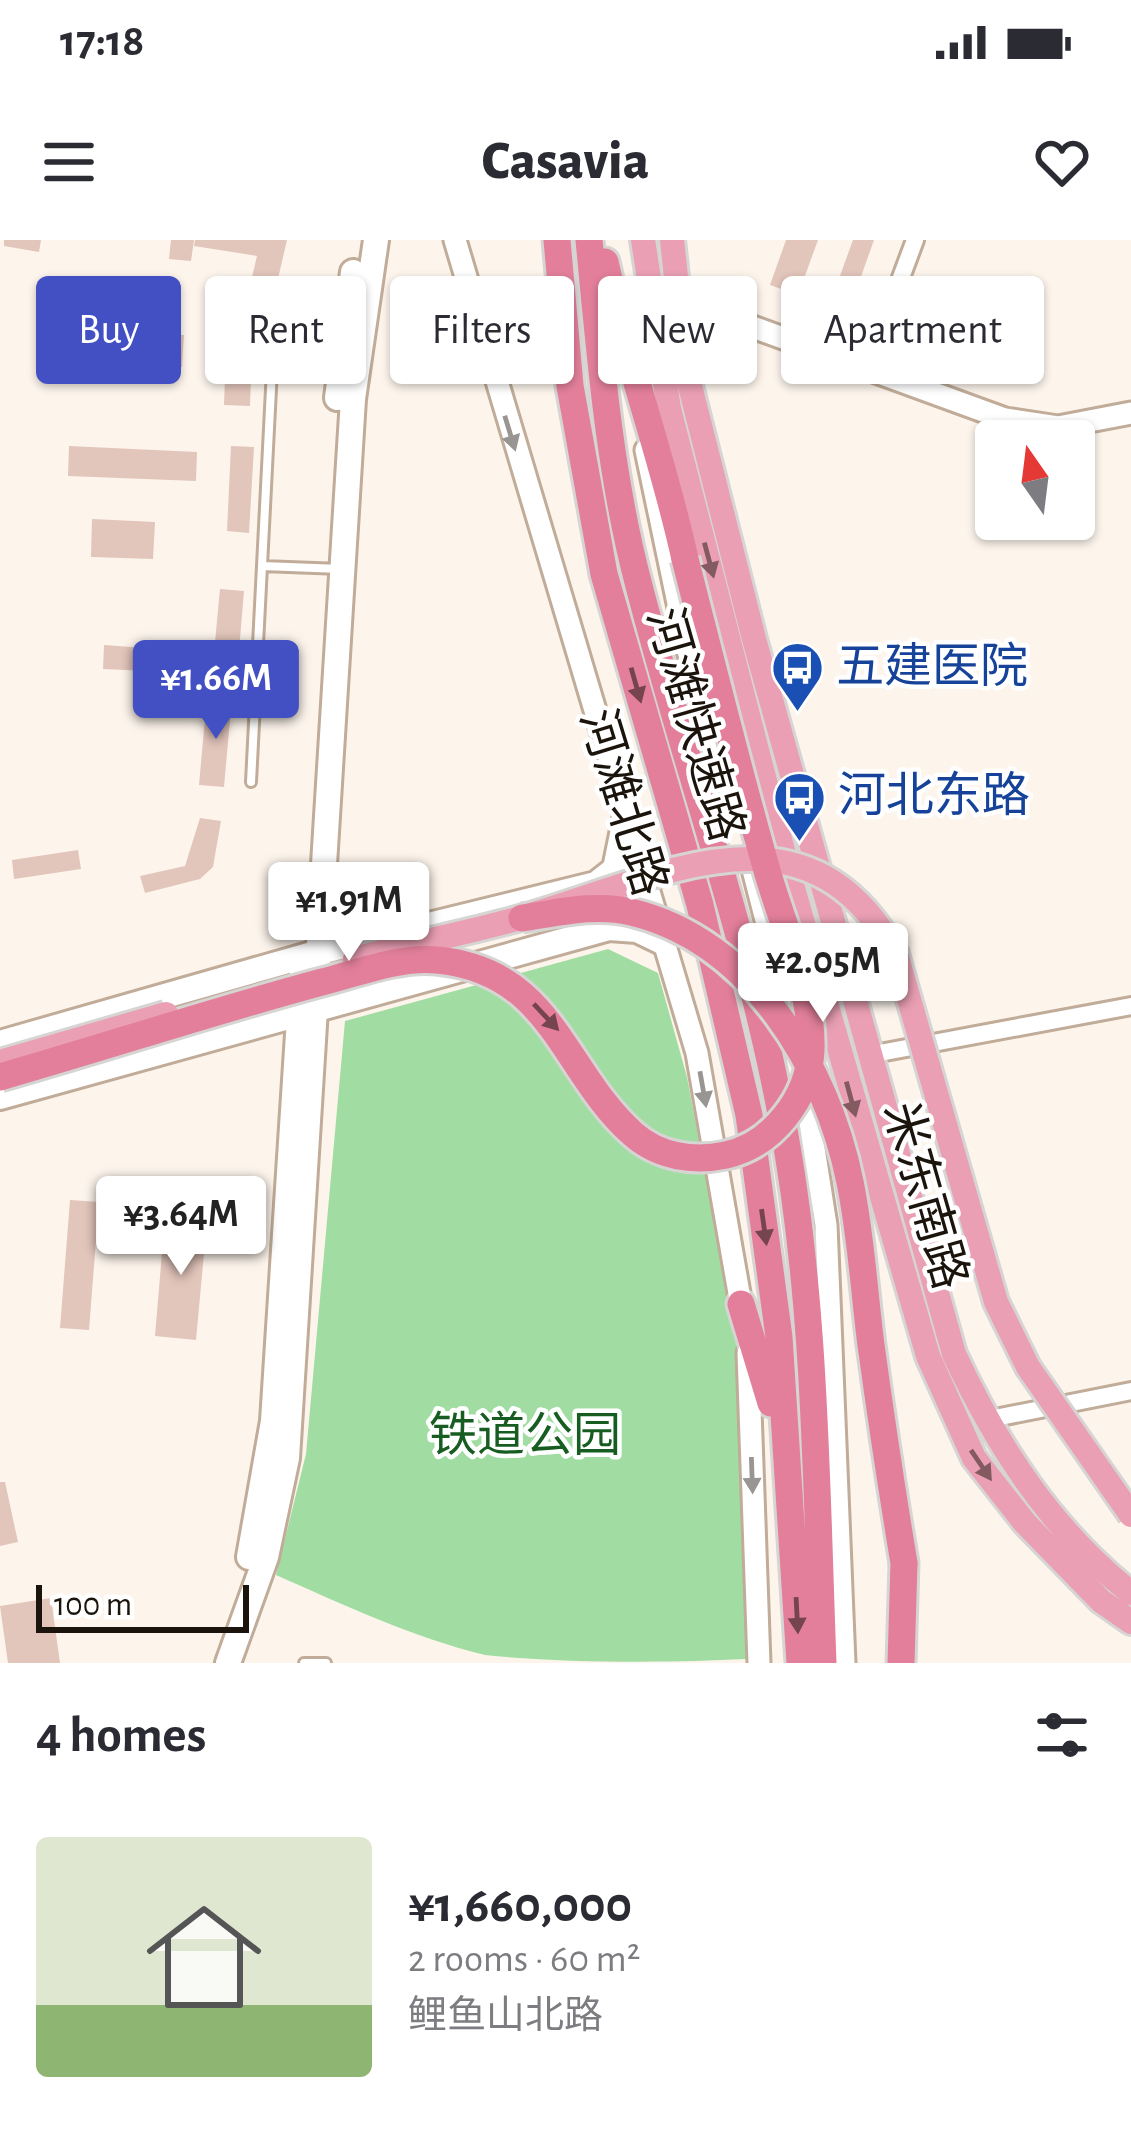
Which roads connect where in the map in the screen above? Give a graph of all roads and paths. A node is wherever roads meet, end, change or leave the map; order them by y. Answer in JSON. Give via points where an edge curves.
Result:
{"nodes":[{"id":1,"x":359,"y":240,"type":"edge"},
{"id":2,"x":376,"y":240,"type":"edge"},
{"id":3,"x":455,"y":240,"type":"edge"},
{"id":4,"x":557,"y":240,"type":"edge"},
{"id":5,"x":590,"y":240,"type":"edge"},
{"id":6,"x":602,"y":240,"type":"edge"},
{"id":7,"x":644,"y":240,"type":"edge"},
{"id":8,"x":673,"y":240,"type":"edge"},
{"id":9,"x":915,"y":240,"type":"edge"},
{"id":10,"x":675,"y":276,"type":"edge"},
{"id":11,"x":902,"y":276,"type":"edge"},
{"id":12,"x":271,"y":384,"type":"edge"},
{"id":13,"x":690,"y":384,"type":"edge"},
{"id":14,"x":908,"y":384,"type":"edge"},
{"id":15,"x":642,"y":407,"type":"junction"},
{"id":16,"x":1131,"y":412,"type":"edge"},
{"id":17,"x":262,"y":566,"type":"junction"},
{"id":18,"x":334,"y":569,"type":"junction"},
{"id":19,"x":250,"y":782,"type":"dead end"},
{"id":20,"x":626,"y":815,"type":"junction"},
{"id":21,"x":522,"y":910,"type":"junction"},
{"id":22,"x":664,"y":943,"type":"junction"},
{"id":23,"x":532,"y":948,"type":"junction"},
{"id":24,"x":311,"y":954,"type":"junction"},
{"id":25,"x":850,"y":988,"type":"junction"},
{"id":26,"x":823,"y":997,"type":"junction"},
{"id":27,"x":791,"y":1005,"type":"junction"},
{"id":28,"x":1131,"y":1006,"type":"edge"},
{"id":29,"x":308,"y":1009,"type":"junction"},
{"id":30,"x":0,"y":1043,"type":"edge"},
{"id":31,"x":868,"y":1055,"type":"junction"},
{"id":32,"x":0,"y":1062,"type":"edge"},
{"id":33,"x":0,"y":1077,"type":"edge"},
{"id":34,"x":0,"y":1096,"type":"edge"},
{"id":35,"x":741,"y":1304,"type":"junction"},
{"id":36,"x":1131,"y":1391,"type":"edge"},
{"id":37,"x":985,"y":1420,"type":"junction"},
{"id":38,"x":790,"y":1475,"type":"junction"},
{"id":39,"x":1131,"y":1515,"type":"edge"},
{"id":40,"x":1131,"y":1593,"type":"edge"},
{"id":41,"x":1131,"y":1622,"type":"edge"},
{"id":42,"x":211,"y":1663,"type":"edge"},
{"id":43,"x":227,"y":1663,"type":"edge"},
{"id":44,"x":304,"y":1663,"type":"edge"},
{"id":45,"x":326,"y":1663,"type":"edge"},
{"id":46,"x":759,"y":1663,"type":"edge"},
{"id":47,"x":800,"y":1663,"type":"edge"},
{"id":48,"x":823,"y":1663,"type":"edge"},
{"id":49,"x":844,"y":1663,"type":"edge"},
{"id":50,"x":901,"y":1663,"type":"edge"}],
"edges":[{"from":1,"to":18,"type":"main road","via":[[341,346]]},
{"from":2,"to":18,"type":"main road"},
{"from":3,"to":20,"type":"street","name":"河滩北路","one_way":true},
{"from":4,"to":38,"type":"highway","name":"河滩快速路","one_way":true,"via":[[570,386],[604,574],[700,905],[749,1115]]},
{"from":5,"to":48,"type":"highway","name":"河滩快速路","via":[[604,390],[637,579],[733,909],[782,1120],[812,1341]]},
{"from":6,"to":15,"type":"highway"},
{"from":7,"to":26,"type":"main road","name":"米东南路","one_way":true,"via":[[669,409]]},
{"from":8,"to":10,"type":"main road","name":"米东南路"},
{"from":9,"to":11,"type":"street"},
{"from":12,"to":17,"type":"lane"},
{"from":13,"to":25,"type":"main road","name":"米东南路"},
{"from":14,"to":16,"type":"street","via":[[1005,419],[1058,427]]},
{"from":15,"to":27,"type":"street","via":[[688,652]]},
{"from":33,"to":15,"type":"highway","one_way":true,"bridge":true,"via":[[256,1000],[435,959],[485,972],[524,994],[632,1133],[657,1150],[689,1160],[766,1139],[793,1107],[812,1052],[664,465]]},
{"from":17,"to":18,"type":"lane"},
{"from":17,"to":19,"type":"lane"},
{"from":18,"to":24,"type":"main road"},
{"from":20,"to":21,"type":"main road","via":[[615,869],[596,884]]},
{"from":20,"to":22,"type":"street","name":"河滩北路"},
{"from":21,"to":23,"type":"main road","via":[[534,919]]},
{"from":21,"to":24,"type":"main road"},
{"from":21,"to":32,"type":"main road","bridge":true},
{"from":21,"to":39,"type":"main road","bridge":true,"via":[[702,862],[760,856],[839,883],[877,919],[916,1016],[996,1301],[1028,1367]]},
{"from":21,"to":50,"type":"highway","bridge":true,"via":[[630,911],[683,933],[737,970],[813,1069],[850,1182],[904,1563]]},
{"from":22,"to":23,"type":"main road","via":[[609,928]]},
{"from":22,"to":35,"type":"street","name":"河滩北路","one_way":true,"via":[[697,1053]]},
{"from":23,"to":29,"type":"main road"},
{"from":24,"to":29,"type":"main road"},
{"from":24,"to":30,"type":"main road"},
{"from":25,"to":26,"type":"street"},
{"from":25,"to":31,"type":"main road","name":"米东南路"},
{"from":26,"to":27,"type":"street"},
{"from":26,"to":41,"type":"main road","name":"米东南路","one_way":true,"via":[[928,1356],[974,1458],[1025,1523]]},
{"from":27,"to":49,"type":"street","via":[[826,1225]]},
{"from":28,"to":31,"type":"street"},
{"from":29,"to":34,"type":"main road"},
{"from":29,"to":42,"type":"main road","via":[[268,1470],[253,1546]]},
{"from":29,"to":43,"type":"main road","via":[[287,1458],[266,1557]]},
{"from":31,"to":37,"type":"main road","name":"米东南路","via":[[954,1354]]},
{"from":35,"to":38,"type":"highway"},
{"from":35,"to":46,"type":"street","name":"河滩北路","one_way":true},
{"from":36,"to":37,"type":"street"},
{"from":37,"to":40,"type":"main road","name":"米东南路","via":[[1052,1516]]},
{"from":38,"to":47,"type":"highway","name":"河滩快速路","one_way":true},
{"from":44,"to":45,"type":"lane"}]}
